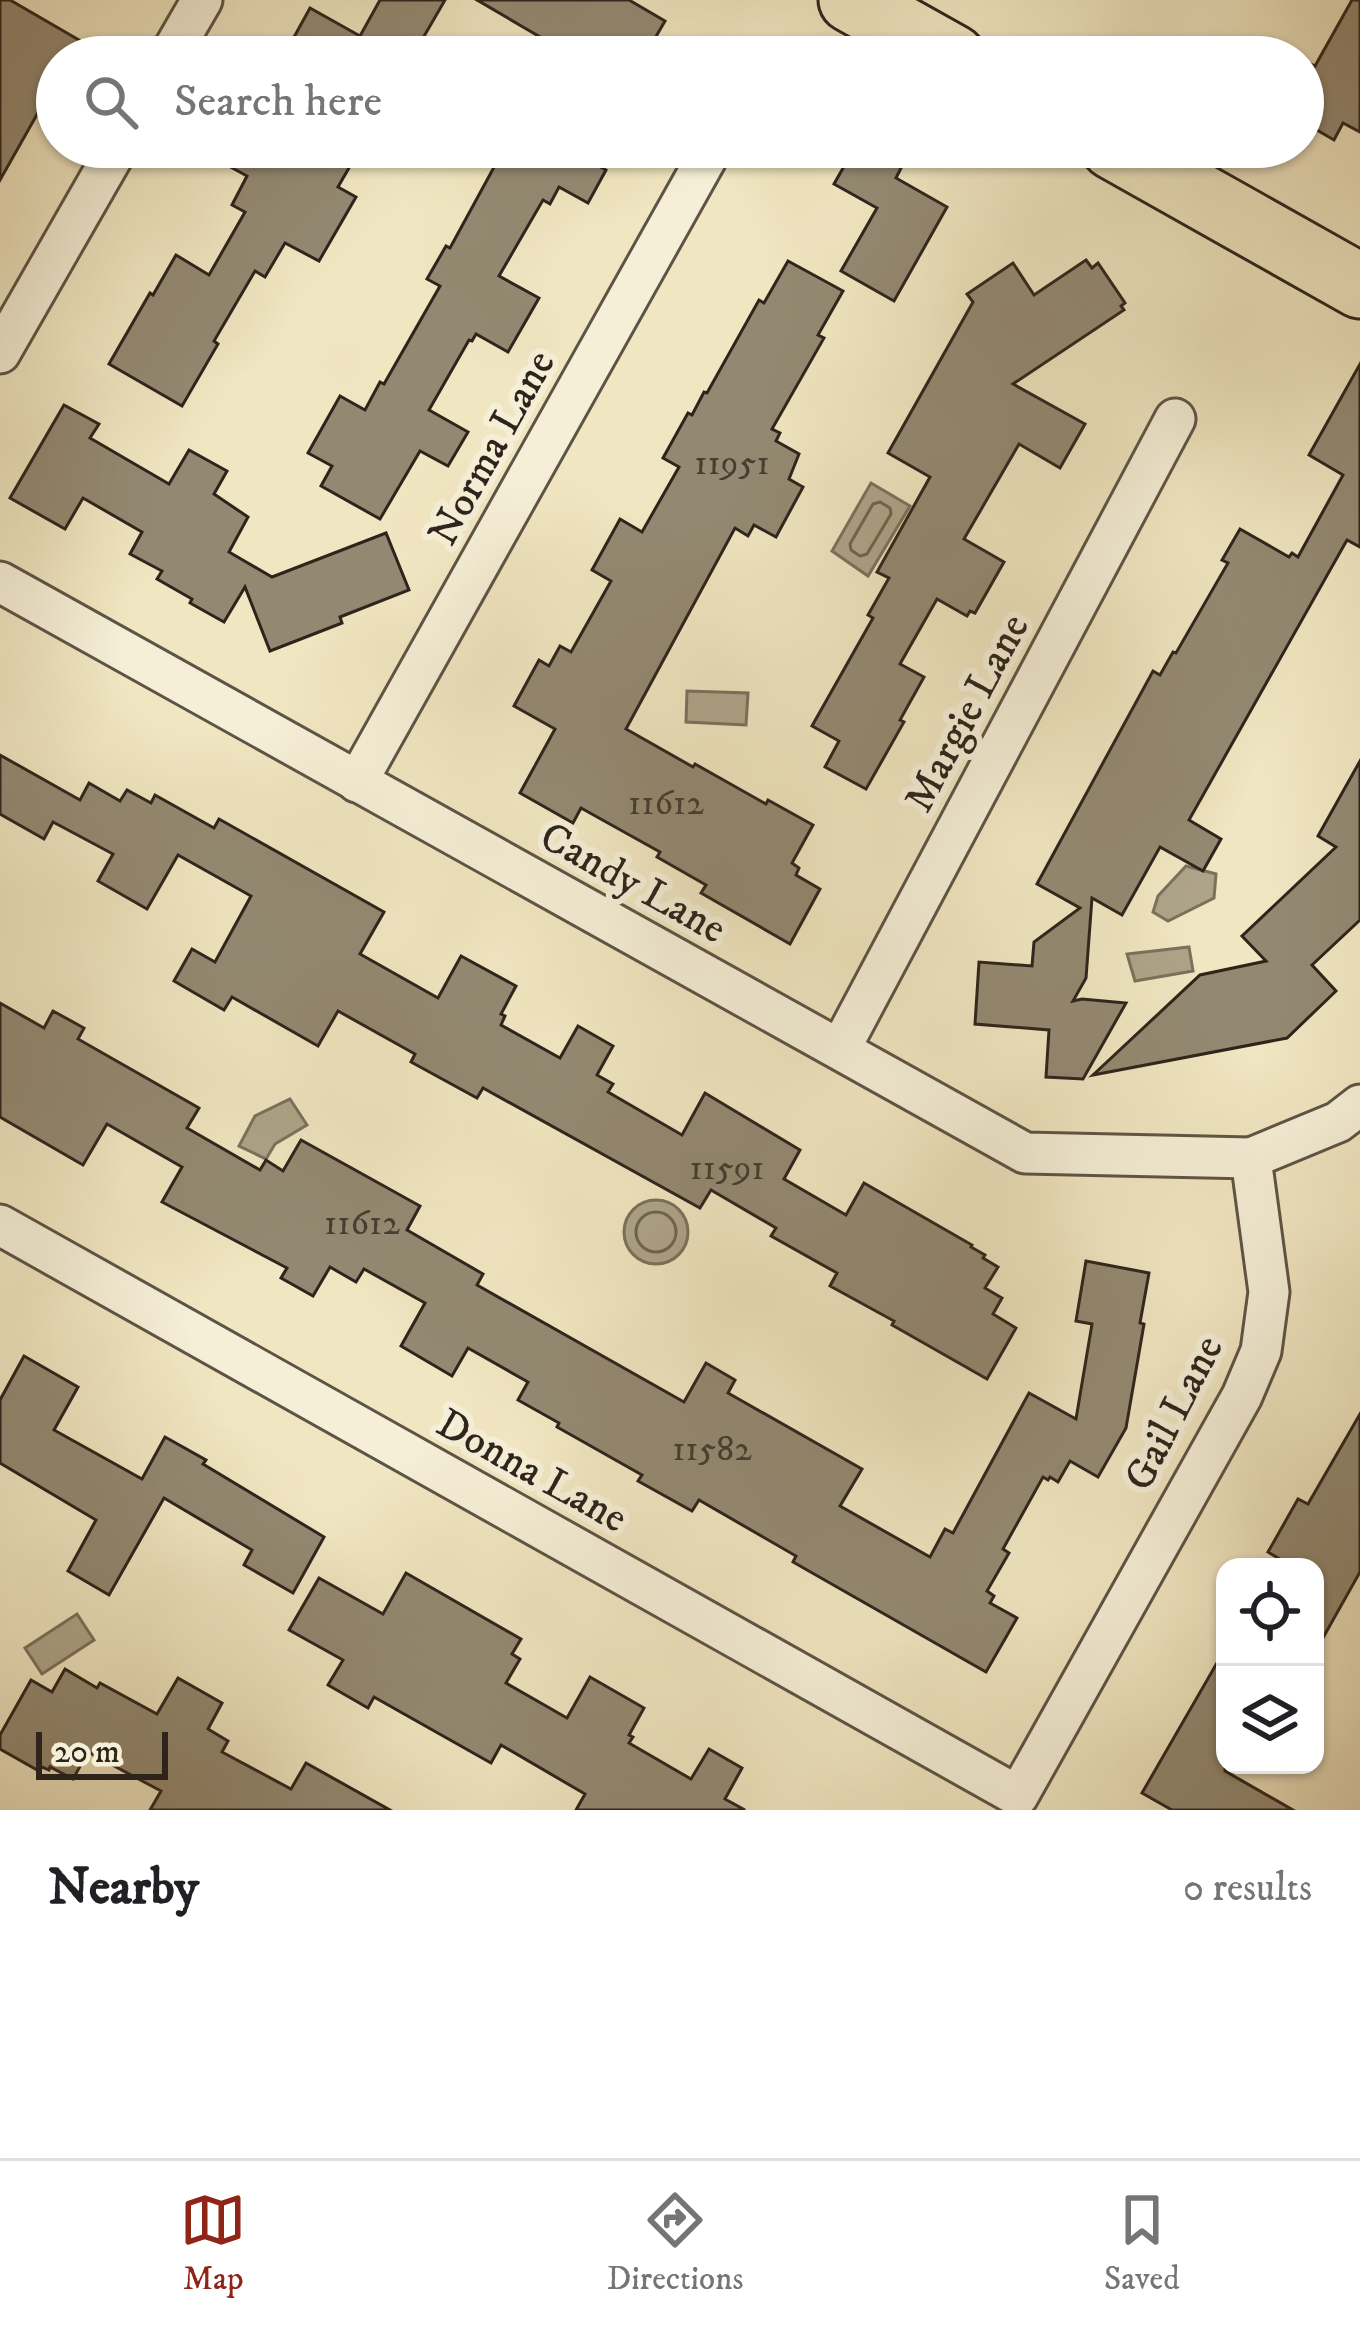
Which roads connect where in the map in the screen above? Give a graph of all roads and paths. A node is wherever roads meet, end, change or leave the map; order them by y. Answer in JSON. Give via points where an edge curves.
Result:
{"nodes":[{"id":1,"x":202,"y":0,"type":"edge"},
{"id":2,"x":851,"y":0,"type":"edge"},
{"id":3,"x":182,"y":36,"type":"edge"},
{"id":4,"x":915,"y":36,"type":"edge"},
{"id":5,"x":106,"y":168,"type":"edge"},
{"id":6,"x":702,"y":168,"type":"edge"},
{"id":7,"x":1150,"y":168,"type":"edge"},
{"id":8,"x":1360,"y":286,"type":"edge"},
{"id":9,"x":0,"y":353,"type":"edge"},
{"id":10,"x":1175,"y":419,"type":"dead end"},
{"id":11,"x":0,"y":581,"type":"edge"},
{"id":12,"x":357,"y":782,"type":"junction"},
{"id":13,"x":840,"y":1049,"type":"junction"},
{"id":14,"x":1360,"y":1105,"type":"edge"},
{"id":15,"x":1251,"y":1158,"type":"junction"},
{"id":16,"x":0,"y":1226,"type":"edge"},
{"id":17,"x":1018,"y":1796,"type":"joint"}],
"edges":[{"from":1,"to":3,"type":"street"},
{"from":2,"to":4,"type":"main road"},
{"from":5,"to":9,"type":"street"},
{"from":6,"to":12,"type":"street","name":"Norma Lane"},
{"from":7,"to":8,"type":"main road"},
{"from":10,"to":13,"type":"street","name":"Margie Lane"},
{"from":11,"to":12,"type":"street","name":"Candy Lane"},
{"from":12,"to":13,"type":"street","name":"Candy Lane"},
{"from":13,"to":15,"type":"street","name":"Candy Lane","via":[[1025,1153]]},
{"from":14,"to":15,"type":"street"},
{"from":15,"to":17,"type":"street","name":"Gail Lane","via":[[1269,1292],[1262,1351]]},
{"from":16,"to":17,"type":"street","name":"Donna Lane"}]}
